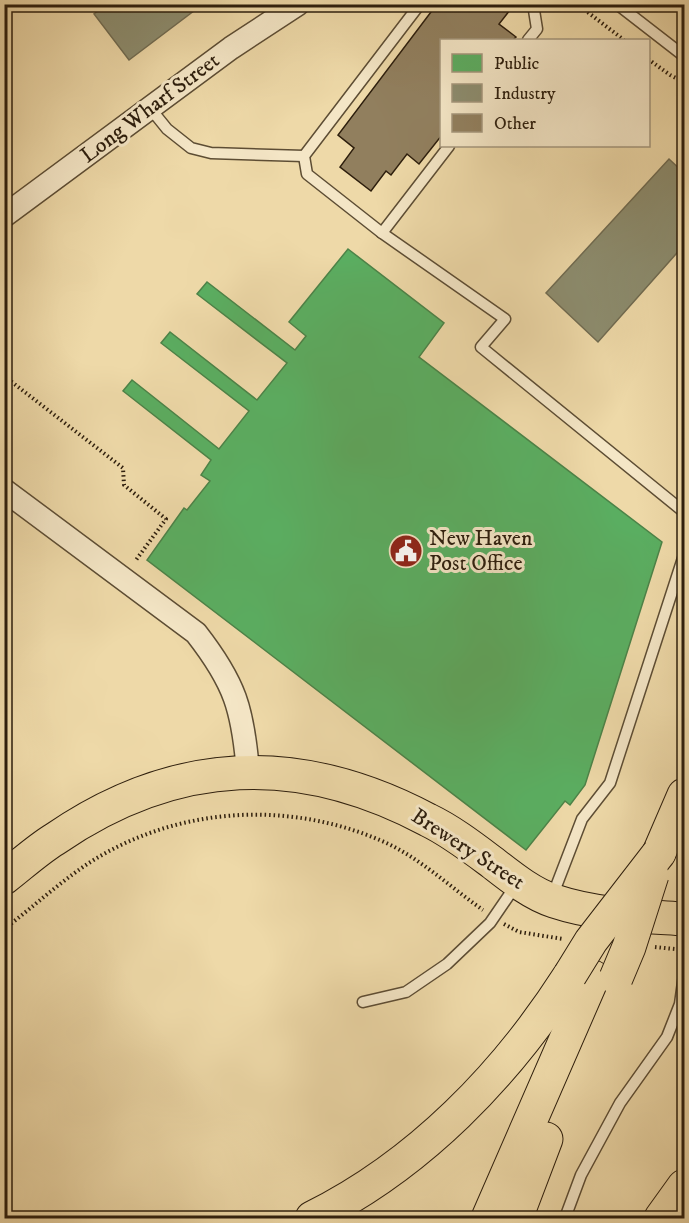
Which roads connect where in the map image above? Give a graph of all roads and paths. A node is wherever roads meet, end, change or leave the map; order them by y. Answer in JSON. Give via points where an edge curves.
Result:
{"nodes":[{"id":1,"x":298,"y":4,"type":"edge"},
{"id":2,"x":420,"y":4,"type":"edge"},
{"id":3,"x":533,"y":4,"type":"edge"},
{"id":4,"x":577,"y":4,"type":"edge"},
{"id":5,"x":617,"y":4,"type":"edge"},
{"id":6,"x":529,"y":39,"type":"edge"},
{"id":7,"x":623,"y":39,"type":"edge"},
{"id":8,"x":684,"y":56,"type":"edge"},
{"id":9,"x":650,"y":60,"type":"edge"},
{"id":10,"x":684,"y":82,"type":"edge"},
{"id":11,"x":150,"y":108,"type":"junction"},
{"id":12,"x":448,"y":147,"type":"edge"},
{"id":13,"x":304,"y":156,"type":"junction"},
{"id":14,"x":4,"y":216,"type":"edge"},
{"id":15,"x":382,"y":233,"type":"junction"},
{"id":16,"x":4,"y":376,"type":"edge"},
{"id":17,"x":4,"y":490,"type":"edge"},
{"id":18,"x":684,"y":512,"type":"edge"},
{"id":19,"x":684,"y":555,"type":"edge"},
{"id":20,"x":136,"y":560,"type":"dead end"},
{"id":21,"x":248,"y":772,"type":"junction"},
{"id":22,"x":684,"y":795,"type":"edge"},
{"id":23,"x":659,"y":853,"type":"junction"},
{"id":24,"x":4,"y":878,"type":"edge"},
{"id":25,"x":518,"y":882,"type":"junction"},
{"id":26,"x":551,"y":900,"type":"junction"},
{"id":27,"x":494,"y":917,"type":"junction"},
{"id":28,"x":684,"y":919,"type":"edge"},
{"id":29,"x":4,"y":929,"type":"edge"},
{"id":30,"x":568,"y":940,"type":"dead end"},
{"id":31,"x":650,"y":947,"type":"dead end"},
{"id":32,"x":684,"y":950,"type":"edge"},
{"id":33,"x":684,"y":975,"type":"edge"},
{"id":34,"x":593,"y":977,"type":"junction"},
{"id":35,"x":363,"y":1002,"type":"dead end"},
{"id":36,"x":684,"y":1186,"type":"edge"},
{"id":37,"x":312,"y":1218,"type":"edge"},
{"id":38,"x":488,"y":1218,"type":"edge"},
{"id":39,"x":516,"y":1218,"type":"edge"},
{"id":40,"x":565,"y":1218,"type":"edge"},
{"id":41,"x":661,"y":1218,"type":"edge"}],
"edges":[{"from":1,"to":11,"type":"street","name":"Long Wharf Street"},
{"from":2,"to":13,"type":"lane"},
{"from":3,"to":6,"type":"lane","via":[[537,29]]},
{"from":4,"to":7,"type":"path"},
{"from":5,"to":8,"type":"lane"},
{"from":9,"to":10,"type":"path"},
{"from":11,"to":13,"type":"lane","via":[[167,129],[191,148],[211,153]]},
{"from":11,"to":14,"type":"street","name":"Long Wharf Street"},
{"from":12,"to":15,"type":"lane"},
{"from":13,"to":15,"type":"lane","via":[[307,174]]},
{"from":15,"to":18,"type":"lane","via":[[505,319],[482,347]]},
{"from":16,"to":20,"type":"path","via":[[123,468],[124,485],[166,519]]},
{"from":17,"to":21,"type":"street","via":[[196,633],[216,659],[239,705]]},
{"from":19,"to":26,"type":"lane","via":[[610,783],[582,819]]},
{"from":21,"to":24,"type":"main road","name":"Brewery Street","via":[[180,781],[106,808],[55,839]]},
{"from":21,"to":25,"type":"main road","name":"Brewery Street","via":[[286,774],[379,796],[431,821]]},
{"from":22,"to":23,"type":"main road"},
{"from":23,"to":34,"type":"main road","bridge":true,"via":[[629,947]]},
{"from":23,"to":34,"type":"main road","bridge":true,"via":[[591,941]]},
{"from":25,"to":26,"type":"main road","name":"Brewery Street"},
{"from":25,"to":27,"type":"lane"},
{"from":26,"to":28,"type":"main road","name":"Brewery Street","via":[[603,913]]},
{"from":27,"to":29,"type":"path","via":[[384,842],[324,822],[248,814],[176,824],[128,842],[101,855]]},
{"from":27,"to":30,"type":"path","via":[[519,932]]},
{"from":27,"to":35,"type":"lane","via":[[447,964],[406,992]]},
{"from":31,"to":32,"type":"path"},
{"from":33,"to":40,"type":"lane","via":[[680,1004],[667,1037],[620,1103],[581,1175]]},
{"from":34,"to":37,"type":"main road","via":[[523,1042],[473,1100],[389,1172]]},
{"from":34,"to":38,"type":"main road"},
{"from":34,"to":39,"type":"main road"},
{"from":36,"to":41,"type":"main road"}]}
